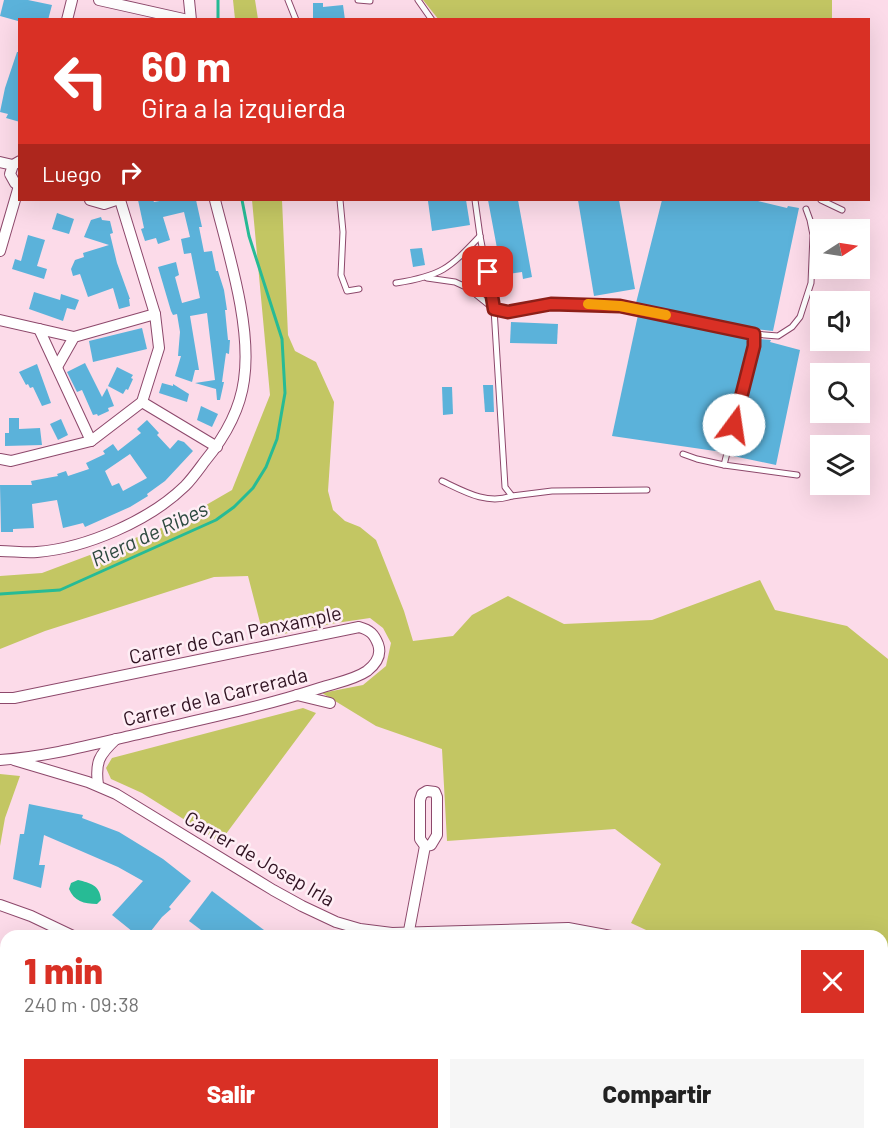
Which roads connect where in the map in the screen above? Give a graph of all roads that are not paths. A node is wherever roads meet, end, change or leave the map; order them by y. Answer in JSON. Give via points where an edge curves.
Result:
{"nodes":[{"id":1,"x":72,"y":0,"type":"edge"},
{"id":2,"x":99,"y":0,"type":"edge"},
{"id":3,"x":189,"y":0,"type":"edge"},
{"id":4,"x":288,"y":0,"type":"edge"},
{"id":5,"x":358,"y":0,"type":"edge"},
{"id":6,"x":418,"y":0,"type":"edge"},
{"id":7,"x":370,"y":1,"type":"edge"},
{"id":8,"x":68,"y":18,"type":"edge"},
{"id":9,"x":181,"y":18,"type":"edge"},
{"id":10,"x":190,"y":18,"type":"edge"},
{"id":11,"x":295,"y":18,"type":"edge"},
{"id":12,"x":431,"y":18,"type":"edge"},
{"id":13,"x":0,"y":162,"type":"edge"},
{"id":14,"x":11,"y":168,"type":"edge"},
{"id":15,"x":18,"y":185,"type":"edge"},
{"id":16,"x":18,"y":189,"type":"edge"},
{"id":17,"x":94,"y":201,"type":"edge"},
{"id":18,"x":114,"y":201,"type":"edge"},
{"id":19,"x":118,"y":201,"type":"edge"},
{"id":20,"x":215,"y":201,"type":"edge"},
{"id":21,"x":340,"y":201,"type":"edge"},
{"id":22,"x":475,"y":201,"type":"edge"},
{"id":23,"x":822,"y":201,"type":"edge"},
{"id":24,"x":806,"y":209,"type":"dead end"},
{"id":25,"x":842,"y":210,"type":"dead end"},
{"id":26,"x":480,"y":236,"type":"junction"},
{"id":27,"x":0,"y":250,"type":"edge"},
{"id":28,"x":427,"y":278,"type":"junction"},
{"id":29,"x":396,"y":283,"type":"dead end"},
{"id":30,"x":359,"y":289,"type":"dead end"},
{"id":31,"x":494,"y":309,"type":"junction"},
{"id":32,"x":154,"y":314,"type":"junction"},
{"id":33,"x":0,"y":320,"type":"edge"},
{"id":34,"x":39,"y":329,"type":"junction"},
{"id":35,"x":754,"y":334,"type":"junction"},
{"id":36,"x":74,"y":337,"type":"junction"},
{"id":37,"x":57,"y":367,"type":"junction"},
{"id":38,"x":142,"y":402,"type":"junction"},
{"id":39,"x":91,"y":441,"type":"junction"},
{"id":40,"x":217,"y":447,"type":"junction"},
{"id":41,"x":683,"y":454,"type":"dead end"},
{"id":42,"x":0,"y":459,"type":"edge"},
{"id":43,"x":724,"y":465,"type":"junction"},
{"id":44,"x":797,"y":475,"type":"dead end"},
{"id":45,"x":442,"y":481,"type":"dead end"},
{"id":46,"x":647,"y":490,"type":"dead end"},
{"id":47,"x":512,"y":496,"type":"junction"},
{"id":48,"x":0,"y":551,"type":"edge"},
{"id":49,"x":324,"y":686,"type":"joint"},
{"id":50,"x":297,"y":695,"type":"junction"},
{"id":51,"x":0,"y":698,"type":"edge"},
{"id":52,"x":330,"y":703,"type":"dead end"},
{"id":53,"x":116,"y":739,"type":"junction"},
{"id":54,"x":6,"y":759,"type":"edge"},
{"id":55,"x":98,"y":785,"type":"junction"},
{"id":56,"x":425,"y":846,"type":"dead end"},
{"id":57,"x":0,"y":905,"type":"edge"},
{"id":58,"x":60,"y":930,"type":"edge"},
{"id":59,"x":368,"y":930,"type":"edge"},
{"id":60,"x":410,"y":930,"type":"edge"},
{"id":61,"x":515,"y":930,"type":"edge"},
{"id":62,"x":579,"y":930,"type":"edge"}],
"edges":[{"from":1,"to":8,"type":"street"},
{"from":2,"to":9,"type":"street"},
{"from":3,"to":10,"type":"street"},
{"from":4,"to":11,"type":"lane"},
{"from":5,"to":7,"type":"lane"},
{"from":6,"to":12,"type":"lane"},
{"from":13,"to":14,"type":"street"},
{"from":14,"to":15,"type":"street"},
{"from":16,"to":27,"type":"street"},
{"from":17,"to":18,"type":"street"},
{"from":19,"to":32,"type":"street"},
{"from":20,"to":40,"type":"street","via":[[245,346],[244,380],[234,417]]},
{"from":21,"to":30,"type":"lane","via":[[341,275],[347,291]]},
{"from":22,"to":26,"type":"lane"},
{"from":23,"to":25,"type":"lane"},
{"from":24,"to":35,"type":"lane","via":[[813,235],[813,266],[800,317],[778,336]]},
{"from":26,"to":28,"type":"lane","via":[[454,263]]},
{"from":26,"to":31,"type":"lane"},
{"from":28,"to":29,"type":"lane"},
{"from":28,"to":31,"type":"lane","via":[[468,288]]},
{"from":31,"to":35,"type":"lane","via":[[508,312],[551,304],[620,306]]},
{"from":31,"to":47,"type":"lane","via":[[505,487]]},
{"from":32,"to":36,"type":"street"},
{"from":32,"to":38,"type":"street","via":[[159,348]]},
{"from":33,"to":34,"type":"street"},
{"from":34,"to":36,"type":"street"},
{"from":34,"to":37,"type":"street"},
{"from":35,"to":43,"type":"lane"},
{"from":36,"to":37,"type":"street"},
{"from":37,"to":39,"type":"street"},
{"from":38,"to":39,"type":"street"},
{"from":38,"to":40,"type":"street"},
{"from":39,"to":42,"type":"street","via":[[11,461]]},
{"from":40,"to":48,"type":"street","via":[[185,486],[148,515],[68,546],[37,552]]},
{"from":41,"to":43,"type":"lane"},
{"from":43,"to":44,"type":"lane"},
{"from":45,"to":47,"type":"lane","via":[[481,498]]},
{"from":46,"to":47,"type":"lane","via":[[552,491]]},
{"from":49,"to":50,"type":"street","name":"Carrer de la Carrerada"},
{"from":49,"to":51,"type":"street","name":"Carrer de Can Panxample","via":[[358,676],[375,664],[380,649],[369,630],[360,627]]},
{"from":50,"to":52,"type":"street"},
{"from":50,"to":53,"type":"street","name":"Carrer de la Carrerada"},
{"from":53,"to":54,"type":"street","name":"Carrer de la Carrerada"},
{"from":53,"to":55,"type":"street","name":"Carrer de la Carrerada","via":[[98,761]]},
{"from":54,"to":55,"type":"street","name":"Carrer de Josep Irla"},
{"from":55,"to":59,"type":"street","name":"Carrer de Josep Irla","via":[[302,906],[336,922]]},
{"from":56,"to":60,"type":"street"},
{"from":57,"to":58,"type":"street"},
{"from":61,"to":62,"type":"street","name":"Carrer de Josep Irla"}]}
